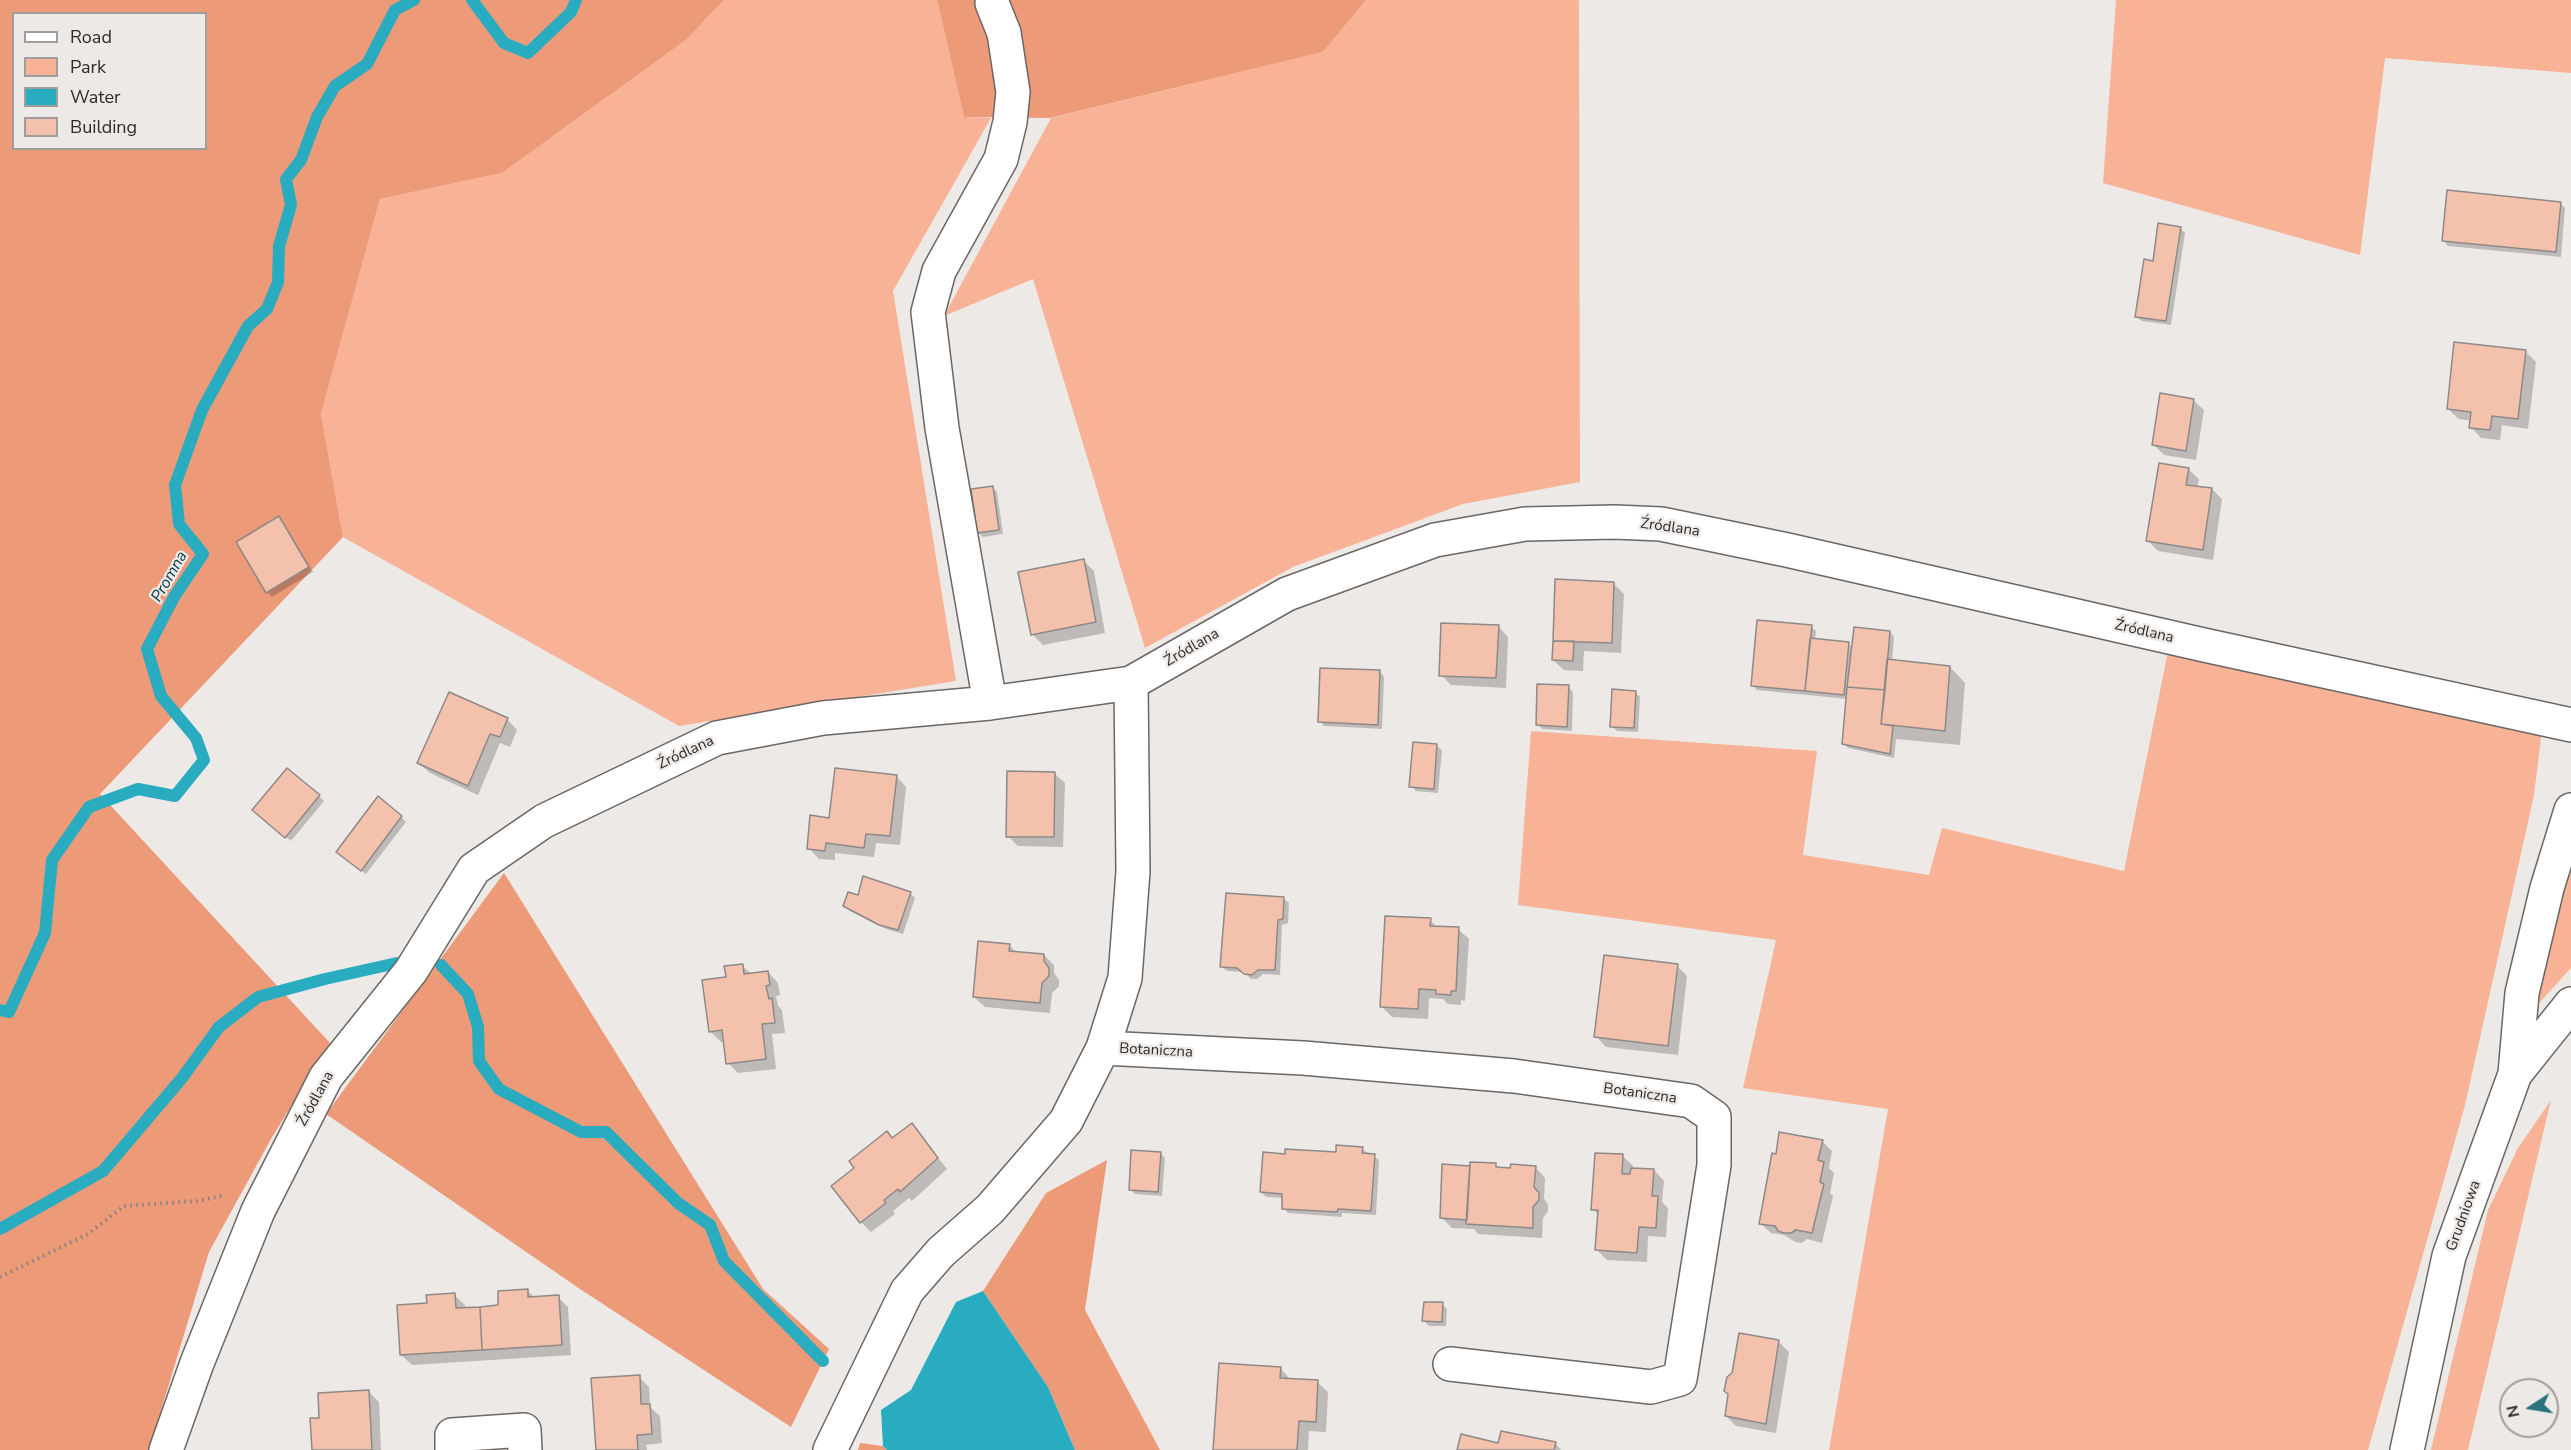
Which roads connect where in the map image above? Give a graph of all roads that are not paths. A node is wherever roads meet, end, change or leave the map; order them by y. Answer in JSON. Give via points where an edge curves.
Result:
{"nodes":[{"id":1,"x":992,"y":3,"type":"dead end"},
{"id":2,"x":1131,"y":683,"type":"junction"},
{"id":3,"x":990,"y":703,"type":"junction"},
{"id":4,"x":2571,"y":725,"type":"edge"},
{"id":5,"x":2571,"y":810,"type":"edge"},
{"id":6,"x":2571,"y":1004,"type":"edge"},
{"id":7,"x":1102,"y":1048,"type":"junction"},
{"id":8,"x":2516,"y":1074,"type":"junction"},
{"id":9,"x":1450,"y":1364,"type":"dead end"},
{"id":10,"x":166,"y":1450,"type":"edge"},
{"id":11,"x":452,"y":1450,"type":"edge"},
{"id":12,"x":525,"y":1450,"type":"edge"},
{"id":13,"x":830,"y":1450,"type":"edge"},
{"id":14,"x":2407,"y":1450,"type":"edge"}],
"edges":[{"from":1,"to":3,"type":"street","via":[[1004,33],[1013,92],[1010,122],[1001,159],[939,271],[928,312],[942,428]]},
{"from":2,"to":3,"type":"street","name":"Źródlana"},
{"from":2,"to":4,"type":"street","name":"Źródlana","via":[[1287,594],[1435,540],[1525,524],[1615,522],[1661,525],[1787,550]]},
{"from":2,"to":7,"type":"street","name":"Botaniczna","via":[[1133,871],[1125,978]]},
{"from":3,"to":10,"type":"street","name":"Źródlana","via":[[823,718],[717,738],[544,821],[474,869],[411,971],[326,1077],[258,1211]]},
{"from":5,"to":8,"type":"street","via":[[2547,888],[2522,993]]},
{"from":6,"to":8,"type":"street","name":"Grudniowa"},
{"from":7,"to":9,"type":"street","name":"Botaniczna","via":[[1303,1058],[1514,1076],[1691,1101],[1714,1117],[1714,1165],[1680,1378],[1652,1387]]},
{"from":7,"to":13,"type":"street","name":"Botaniczna","via":[[1066,1121],[990,1209],[940,1252],[907,1291]]},
{"from":8,"to":14,"type":"street","name":"Grudniowa","via":[[2450,1256]]},
{"from":11,"to":12,"type":"street","via":[[452,1435],[524,1430]]}]}
